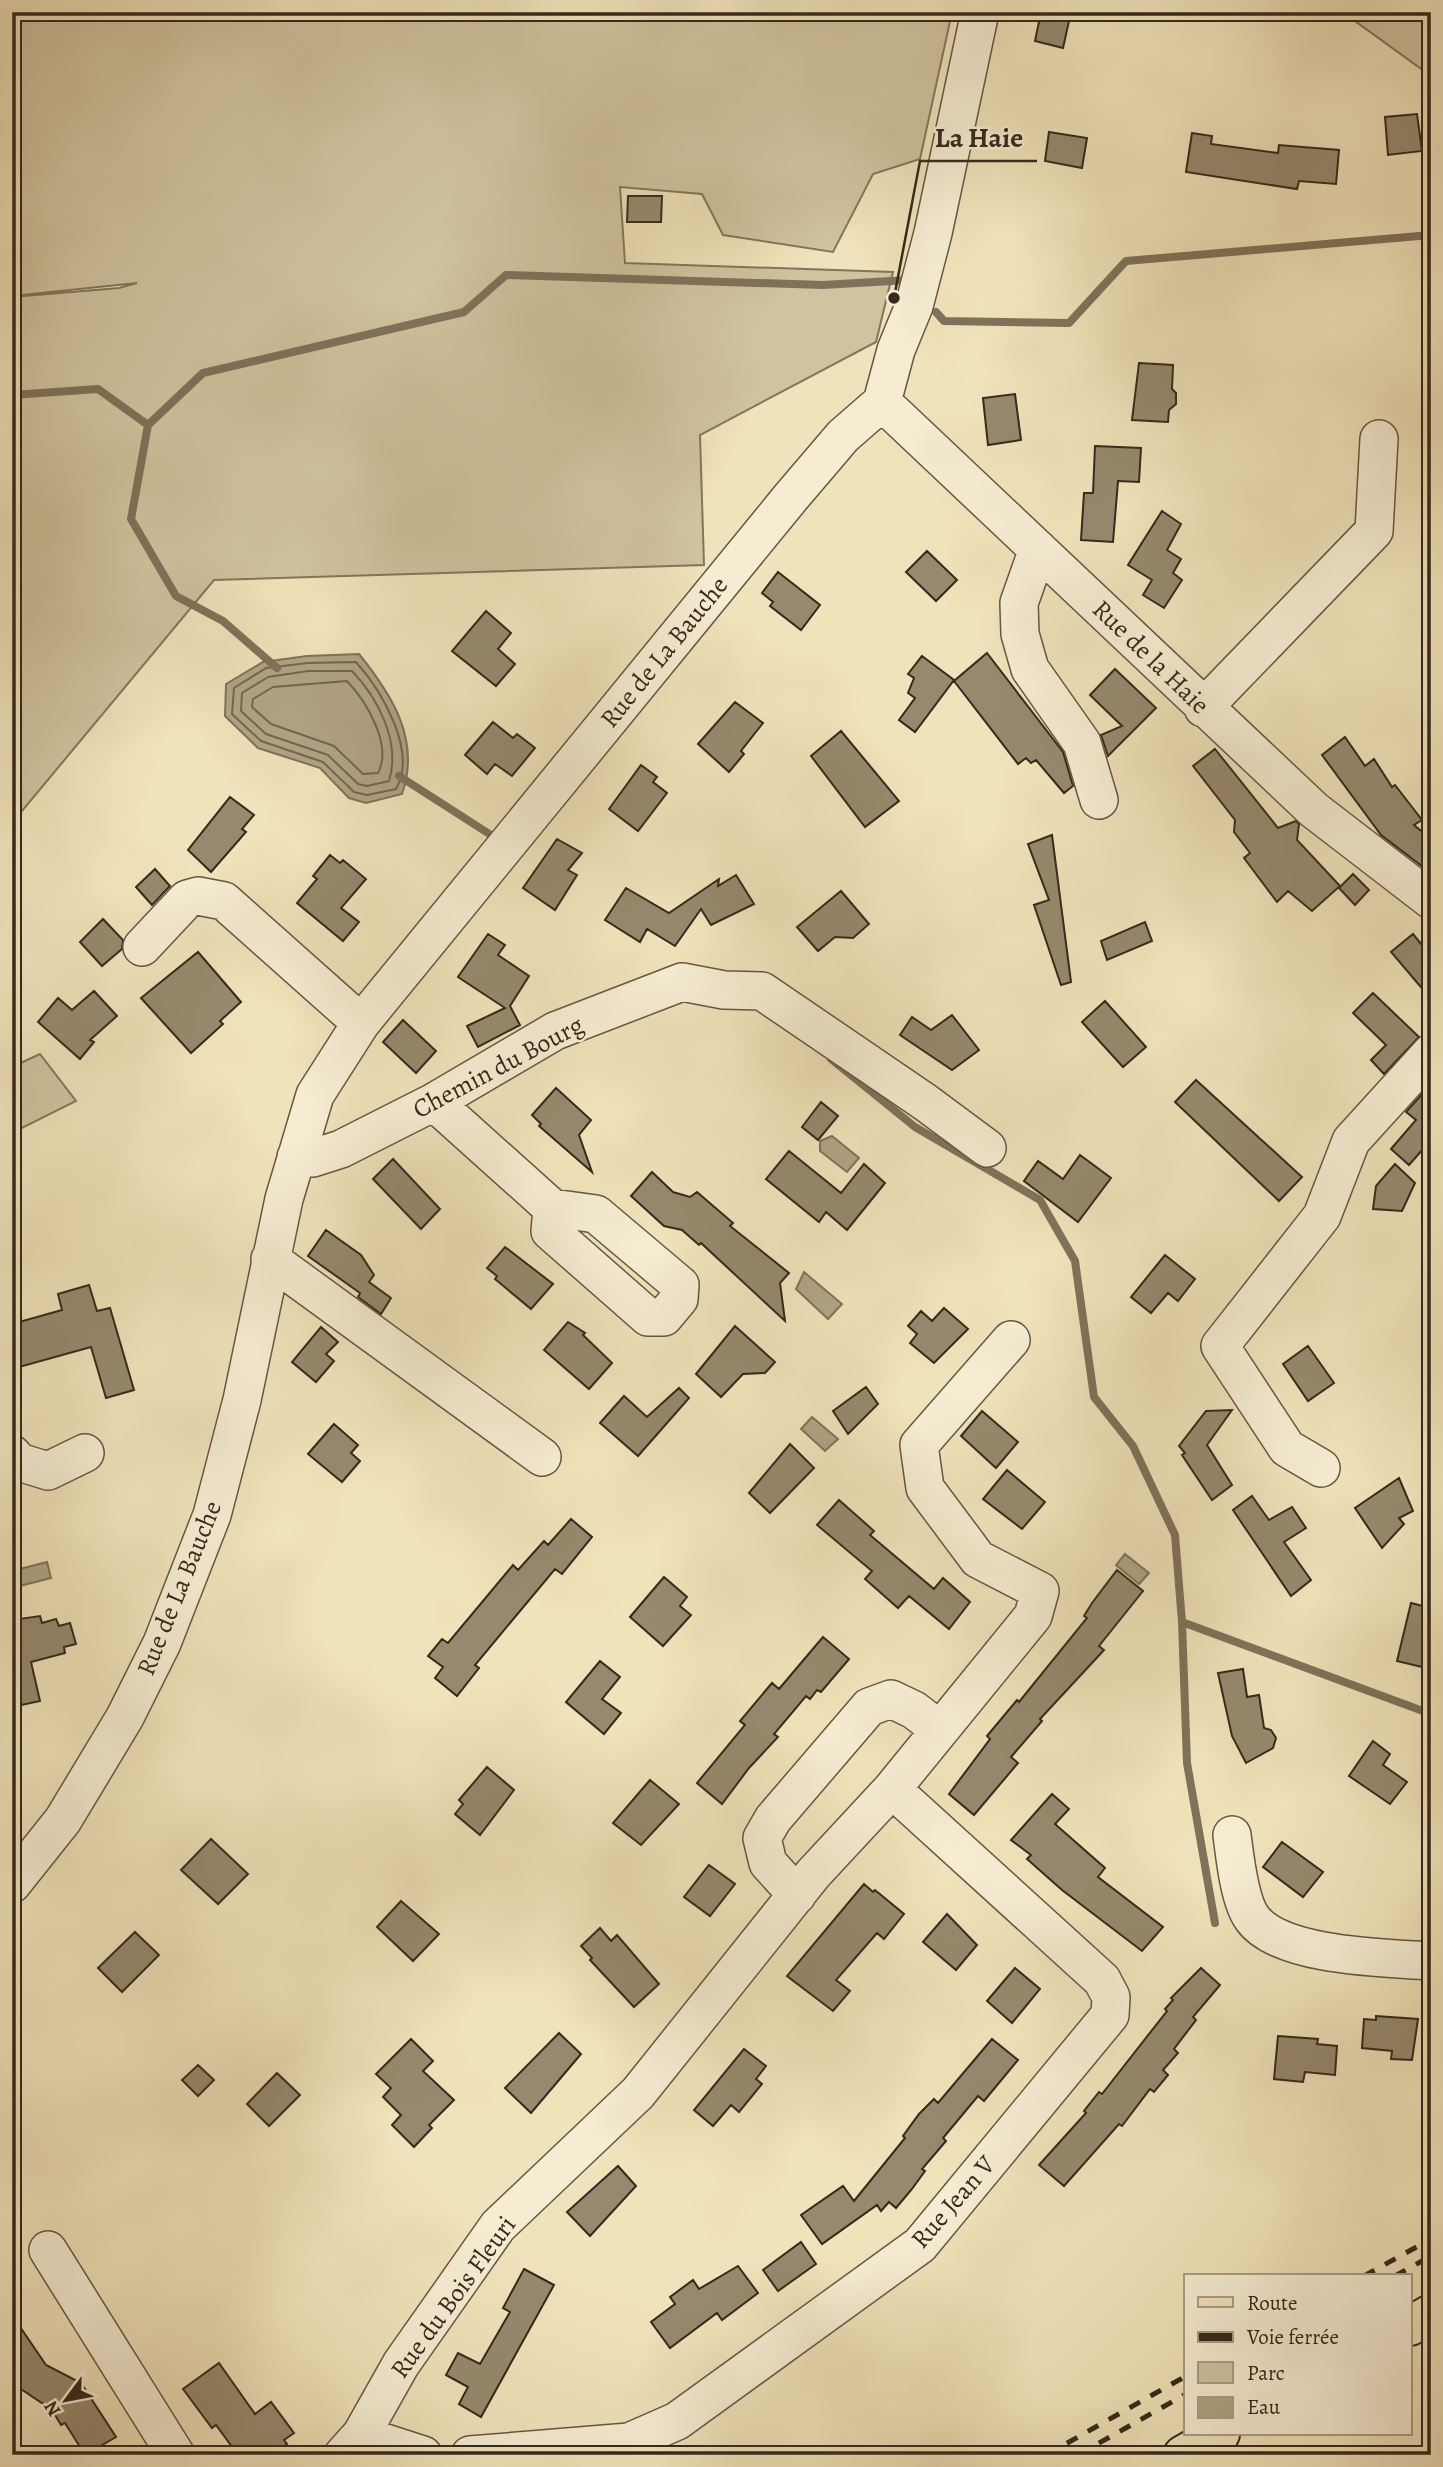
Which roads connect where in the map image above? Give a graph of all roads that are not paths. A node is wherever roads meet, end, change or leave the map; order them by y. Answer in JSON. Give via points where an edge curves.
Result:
{"nodes":[{"id":1,"x":980,"y":12,"type":"edge"},
{"id":2,"x":882,"y":402,"type":"junction"},
{"id":3,"x":1379,"y":439,"type":"dead end"},
{"id":4,"x":1038,"y":549,"type":"junction"},
{"id":5,"x":1203,"y":708,"type":"junction"},
{"id":6,"x":1099,"y":800,"type":"dead end"},
{"id":7,"x":1431,"y":900,"type":"edge"},
{"id":8,"x":142,"y":947,"type":"dead end"},
{"id":9,"x":361,"y":1023,"type":"junction"},
{"id":10,"x":1431,"y":1053,"type":"edge"},
{"id":11,"x":434,"y":1102,"type":"junction"},
{"id":12,"x":987,"y":1148,"type":"dead end"},
{"id":13,"x":296,"y":1157,"type":"junction"},
{"id":14,"x":552,"y":1209,"type":"dead end"},
{"id":15,"x":270,"y":1259,"type":"junction"},
{"id":16,"x":1011,"y":1340,"type":"dead end"},
{"id":17,"x":85,"y":1453,"type":"dead end"},
{"id":18,"x":12,"y":1454,"type":"edge"},
{"id":19,"x":542,"y":1457,"type":"dead end"},
{"id":20,"x":1321,"y":1468,"type":"dead end"},
{"id":21,"x":940,"y":1730,"type":"junction"},
{"id":22,"x":892,"y":1789,"type":"junction"},
{"id":23,"x":1232,"y":1835,"type":"dead end"},
{"id":24,"x":12,"y":1884,"type":"edge"},
{"id":25,"x":797,"y":1895,"type":"junction"},
{"id":26,"x":1431,"y":1961,"type":"edge"},
{"id":27,"x":48,"y":2250,"type":"dead end"},
{"id":28,"x":1431,"y":2314,"type":"edge"},
{"id":29,"x":1412,"y":2325,"type":"edge"},
{"id":30,"x":1216,"y":2436,"type":"edge"},
{"id":31,"x":352,"y":2445,"type":"edge"},
{"id":32,"x":176,"y":2455,"type":"edge"},
{"id":33,"x":424,"y":2455,"type":"edge"},
{"id":34,"x":470,"y":2455,"type":"edge"},
{"id":35,"x":1183,"y":2455,"type":"edge"}],
"edges":[{"from":1,"to":2,"type":"street","via":[[933,233]]},
{"from":2,"to":4,"type":"street","name":"Rue de la Haie"},
{"from":2,"to":9,"type":"street","name":"Rue de La Bauche","via":[[843,436],[774,517]]},
{"from":3,"to":5,"type":"street","via":[[1374,531]]},
{"from":4,"to":5,"type":"street","name":"Rue de la Haie"},
{"from":4,"to":6,"type":"street","via":[[1018,603],[1020,634],[1030,669],[1082,743]]},
{"from":5,"to":7,"type":"street","name":"Rue de la Haie","via":[[1314,810]]},
{"from":8,"to":9,"type":"street","via":[[187,899],[198,896],[224,901]]},
{"from":9,"to":13,"type":"street","name":"Rue de La Bauche","via":[[315,1095]]},
{"from":10,"to":20,"type":"street","via":[[1351,1141],[1322,1216],[1220,1346],[1287,1448]]},
{"from":11,"to":12,"type":"street","name":"Chemin du Bourg","via":[[555,1031],[682,982],[762,991]]},
{"from":11,"to":13,"type":"street","name":"Chemin du Bourg","via":[[341,1149],[313,1158]]},
{"from":11,"to":14,"type":"street"},
{"from":13,"to":15,"type":"street","name":"Rue de La Bauche"},
{"from":15,"to":19,"type":"street"},
{"from":15,"to":24,"type":"street","name":"Rue de La Bauche","via":[[242,1400],[212,1515],[162,1643],[125,1717],[63,1820]]},
{"from":16,"to":21,"type":"street","name":"Rue du Bois Fleuri","via":[[919,1445],[925,1488],[978,1559],[1040,1591],[1033,1616]]},
{"from":17,"to":18,"type":"street","via":[[48,1471],[19,1462]]},
{"from":21,"to":22,"type":"street","name":"Rue du Bois Fleuri"},
{"from":21,"to":25,"type":"street","via":[[891,1699],[869,1707],[762,1838],[768,1863]]},
{"from":22,"to":25,"type":"street","name":"Rue du Bois Fleuri"},
{"from":22,"to":34,"type":"street","name":"Rue Jean V","via":[[1102,1980],[1111,1997],[1110,2015],[920,2245],[677,2421],[629,2442]]},
{"from":23,"to":26,"type":"street","via":[[1252,1917],[1272,1935],[1334,1954]]},
{"from":25,"to":31,"type":"street","name":"Rue du Bois Fleuri","via":[[638,2093],[498,2227],[401,2364]]},
{"from":27,"to":32,"type":"street"},
{"from":28,"to":29,"type":"main road"},
{"from":30,"to":35,"type":"main road"},
{"from":31,"to":33,"type":"street"}]}
